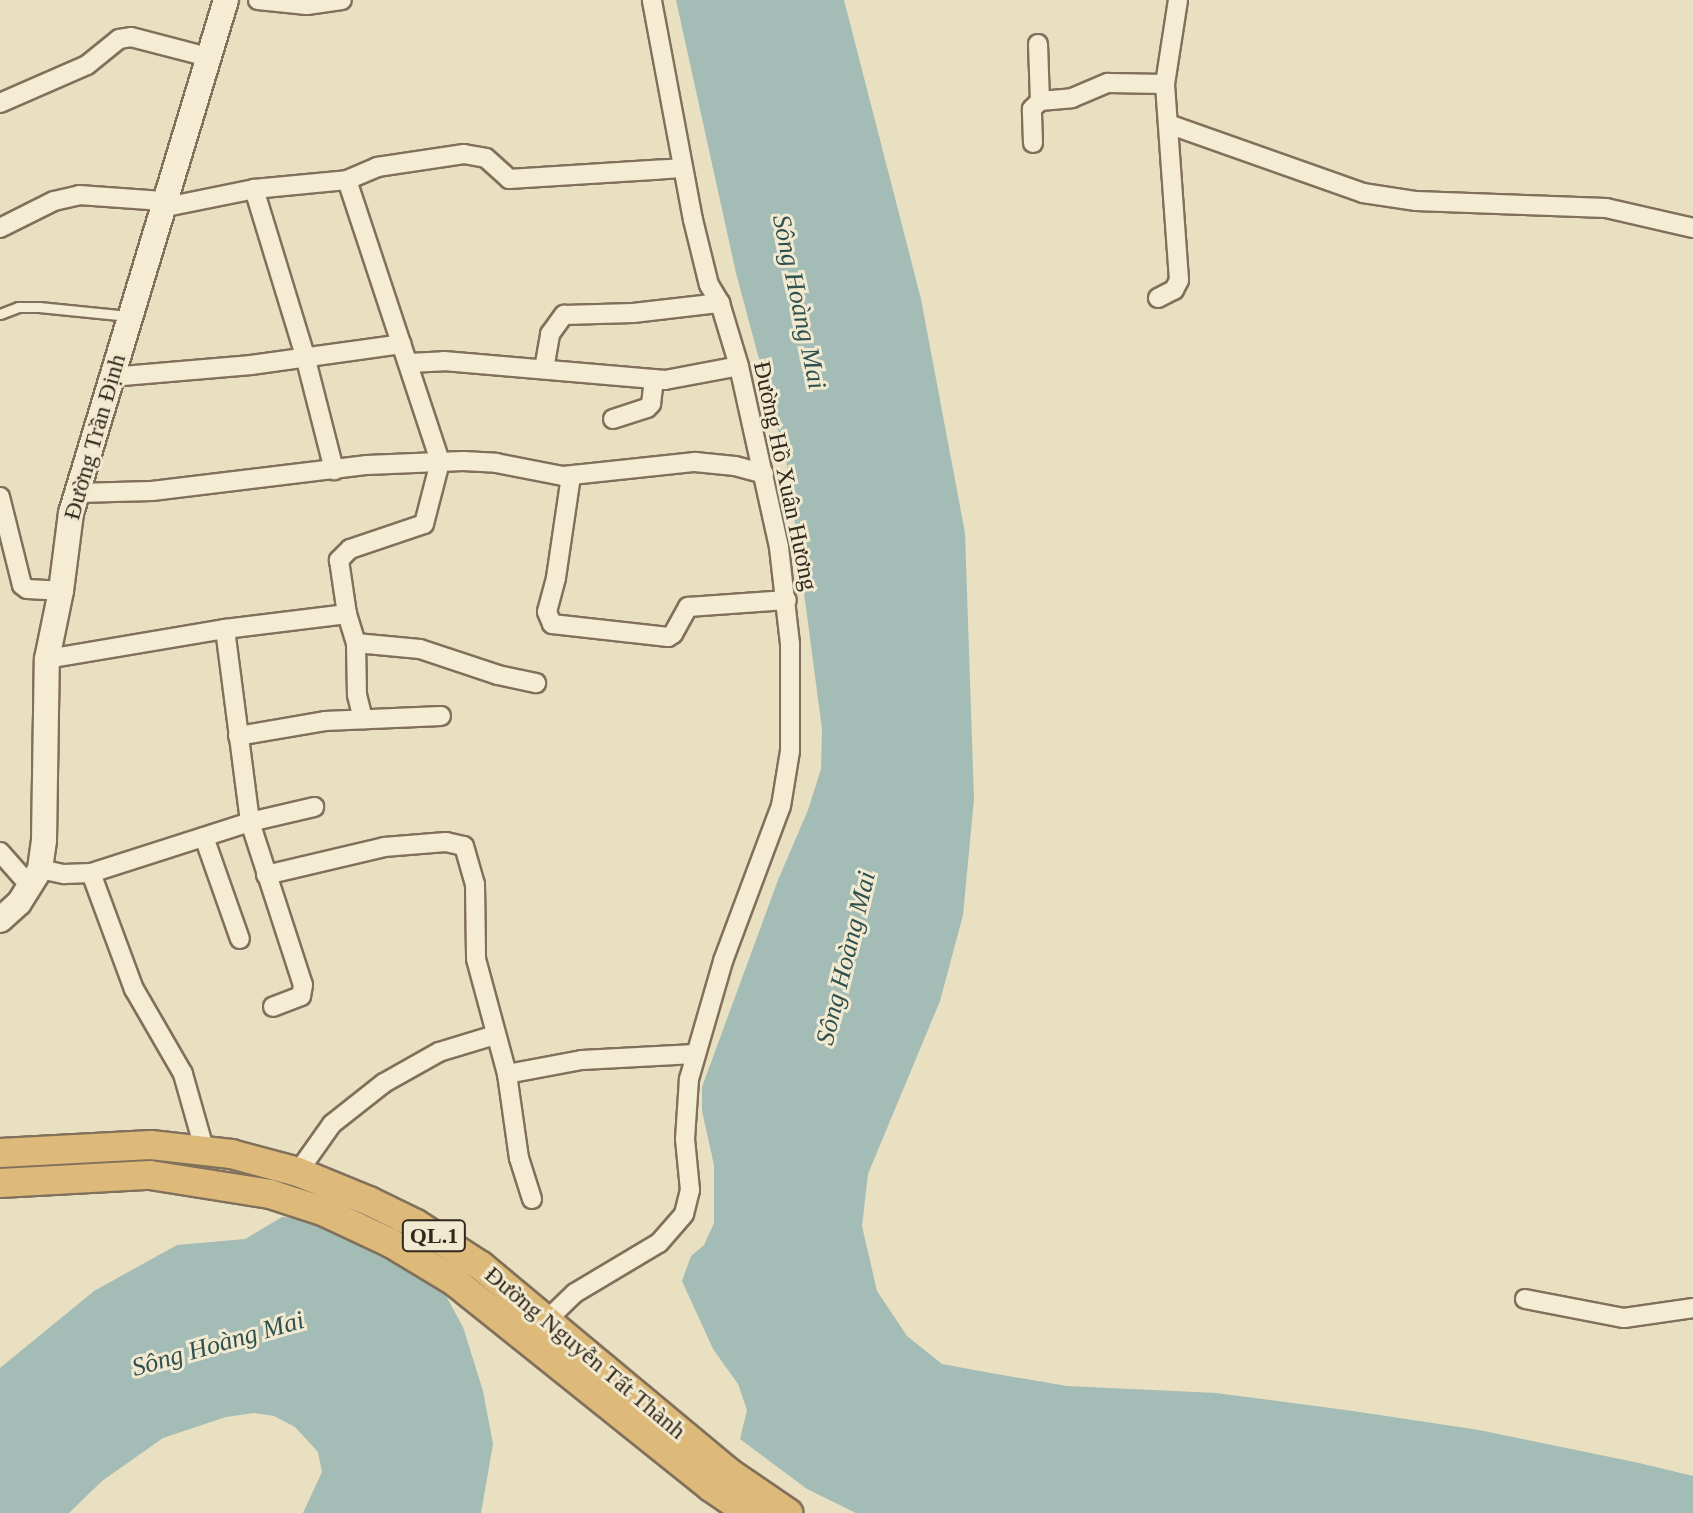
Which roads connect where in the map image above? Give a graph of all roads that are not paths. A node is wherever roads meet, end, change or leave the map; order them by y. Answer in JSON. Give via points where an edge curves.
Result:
{"nodes":[{"id":1,"x":226,"y":0,"type":"edge"},
{"id":2,"x":258,"y":0,"type":"edge"},
{"id":3,"x":342,"y":0,"type":"edge"},
{"id":4,"x":652,"y":0,"type":"edge"},
{"id":5,"x":1178,"y":0,"type":"edge"},
{"id":6,"x":1038,"y":44,"type":"dead end"},
{"id":7,"x":208,"y":57,"type":"junction"},
{"id":8,"x":1165,"y":84,"type":"junction"},
{"id":9,"x":1040,"y":101,"type":"junction"},
{"id":10,"x":0,"y":103,"type":"edge"},
{"id":11,"x":1171,"y":125,"type":"junction"},
{"id":12,"x":1033,"y":143,"type":"dead end"},
{"id":13,"x":682,"y":168,"type":"junction"},
{"id":14,"x":347,"y":180,"type":"junction"},
{"id":15,"x":254,"y":189,"type":"junction"},
{"id":16,"x":162,"y":204,"type":"junction"},
{"id":17,"x":0,"y":228,"type":"edge"},
{"id":18,"x":1693,"y":228,"type":"edge"},
{"id":19,"x":1158,"y":298,"type":"dead end"},
{"id":20,"x":720,"y":303,"type":"junction"},
{"id":21,"x":0,"y":314,"type":"edge"},
{"id":22,"x":129,"y":316,"type":"junction"},
{"id":23,"x":402,"y":344,"type":"junction"},
{"id":24,"x":305,"y":356,"type":"junction"},
{"id":25,"x":409,"y":363,"type":"junction"},
{"id":26,"x":739,"y":366,"type":"junction"},
{"id":27,"x":544,"y":369,"type":"junction"},
{"id":28,"x":111,"y":377,"type":"junction"},
{"id":29,"x":654,"y":379,"type":"junction"},
{"id":30,"x":613,"y":419,"type":"dead end"},
{"id":31,"x":440,"y":462,"type":"junction"},
{"id":32,"x":334,"y":470,"type":"junction"},
{"id":33,"x":764,"y":474,"type":"junction"},
{"id":34,"x":571,"y":476,"type":"junction"},
{"id":35,"x":77,"y":493,"type":"junction"},
{"id":36,"x":0,"y":497,"type":"edge"},
{"id":37,"x":6,"y":544,"type":"edge"},
{"id":38,"x":61,"y":591,"type":"junction"},
{"id":39,"x":787,"y":600,"type":"junction"},
{"id":40,"x":347,"y":614,"type":"junction"},
{"id":41,"x":225,"y":629,"type":"junction"},
{"id":42,"x":356,"y":643,"type":"junction"},
{"id":43,"x":47,"y":659,"type":"junction"},
{"id":44,"x":536,"y":683,"type":"dead end"},
{"id":45,"x":441,"y":716,"type":"dead end"},
{"id":46,"x":363,"y":719,"type":"junction"},
{"id":47,"x":238,"y":736,"type":"junction"},
{"id":48,"x":314,"y":807,"type":"dead end"},
{"id":49,"x":250,"y":822,"type":"junction"},
{"id":50,"x":204,"y":837,"type":"junction"},
{"id":51,"x":0,"y":852,"type":"edge"},
{"id":52,"x":91,"y":873,"type":"junction"},
{"id":53,"x":266,"y":875,"type":"junction"},
{"id":54,"x":35,"y":878,"type":"junction"},
{"id":55,"x":0,"y":920,"type":"edge"},
{"id":56,"x":240,"y":939,"type":"dead end"},
{"id":57,"x":273,"y":1007,"type":"dead end"},
{"id":58,"x":495,"y":1035,"type":"junction"},
{"id":59,"x":695,"y":1054,"type":"junction"},
{"id":60,"x":507,"y":1074,"type":"junction"},
{"id":61,"x":205,"y":1152,"type":"junction"},
{"id":62,"x":0,"y":1153,"type":"edge"},
{"id":63,"x":298,"y":1172,"type":"junction"},
{"id":64,"x":0,"y":1183,"type":"edge"},
{"id":65,"x":532,"y":1199,"type":"dead end"},
{"id":66,"x":1525,"y":1299,"type":"dead end"},
{"id":67,"x":1693,"y":1308,"type":"edge"},
{"id":68,"x":548,"y":1319,"type":"junction"},
{"id":69,"x":749,"y":1513,"type":"edge"},
{"id":70,"x":788,"y":1513,"type":"edge"}],
"edges":[{"from":1,"to":7,"type":"main road","name":"Đường Trần Định"},
{"from":2,"to":3,"type":"street","via":[[307,5]]},
{"from":4,"to":13,"type":"street","name":"Đường Hồ Xuân Hương"},
{"from":5,"to":8,"type":"street"},
{"from":6,"to":9,"type":"street"},
{"from":7,"to":10,"type":"street","via":[[131,37],[119,39],[87,65]]},
{"from":7,"to":16,"type":"main road","name":"Đường Trần Định"},
{"from":8,"to":9,"type":"street","via":[[1108,83],[1072,98]]},
{"from":8,"to":11,"type":"street"},
{"from":9,"to":12,"type":"street","via":[[1032,109]]},
{"from":11,"to":18,"type":"street","via":[[1375,195],[1606,208]]},
{"from":11,"to":19,"type":"street","via":[[1179,280],[1174,290]]},
{"from":13,"to":14,"type":"street","via":[[509,179],[486,158],[464,154],[377,167]]},
{"from":13,"to":20,"type":"street","name":"Đường Hồ Xuân Hương","via":[[709,285]]},
{"from":14,"to":15,"type":"street"},
{"from":14,"to":23,"type":"street"},
{"from":15,"to":16,"type":"street"},
{"from":15,"to":24,"type":"street"},
{"from":16,"to":17,"type":"street","via":[[79,195],[54,201]]},
{"from":16,"to":22,"type":"main road","name":"Đường Trần Định"},
{"from":20,"to":26,"type":"street","name":"Đường Hồ Xuân Hương"},
{"from":20,"to":27,"type":"street","via":[[564,315],[550,334]]},
{"from":21,"to":22,"type":"lane","via":[[39,307]]},
{"from":22,"to":28,"type":"main road","name":"Đường Trần Định"},
{"from":23,"to":24,"type":"street"},
{"from":23,"to":25,"type":"street"},
{"from":24,"to":28,"type":"street"},
{"from":24,"to":32,"type":"street"},
{"from":25,"to":27,"type":"street"},
{"from":25,"to":31,"type":"street"},
{"from":26,"to":29,"type":"street"},
{"from":26,"to":33,"type":"street","name":"Đường Hồ Xuân Hương"},
{"from":27,"to":29,"type":"street"},
{"from":28,"to":35,"type":"main road","name":"Đường Trần Định"},
{"from":29,"to":30,"type":"street","via":[[647,408]]},
{"from":31,"to":32,"type":"street"},
{"from":31,"to":34,"type":"street","via":[[496,463]]},
{"from":31,"to":40,"type":"street","via":[[424,524],[350,549],[341,557]]},
{"from":32,"to":35,"type":"street","via":[[152,491]]},
{"from":33,"to":34,"type":"street","via":[[695,462]]},
{"from":33,"to":39,"type":"street","name":"Đường Hồ Xuân Hương"},
{"from":34,"to":39,"type":"street","via":[[547,612],[552,624],[668,637],[688,607]]},
{"from":35,"to":38,"type":"main road","name":"Đường Trần Định"},
{"from":36,"to":37,"type":"street"},
{"from":37,"to":38,"type":"street","via":[[24,588]]},
{"from":38,"to":43,"type":"main road","name":"Đường Trần Định"},
{"from":39,"to":59,"type":"street","name":"Đường Hồ Xuân Hương","via":[[793,714],[781,806],[723,961]]},
{"from":40,"to":41,"type":"street"},
{"from":40,"to":42,"type":"street"},
{"from":41,"to":43,"type":"street"},
{"from":41,"to":47,"type":"street"},
{"from":42,"to":44,"type":"street","via":[[420,649]]},
{"from":42,"to":46,"type":"street"},
{"from":43,"to":54,"type":"main road","name":"Đường Trần Định","via":[[44,840]]},
{"from":45,"to":46,"type":"street"},
{"from":46,"to":47,"type":"street"},
{"from":47,"to":49,"type":"street"},
{"from":48,"to":49,"type":"street"},
{"from":49,"to":50,"type":"street"},
{"from":49,"to":53,"type":"street"},
{"from":50,"to":52,"type":"street"},
{"from":50,"to":56,"type":"street"},
{"from":51,"to":54,"type":"street"},
{"from":52,"to":54,"type":"street"},
{"from":52,"to":61,"type":"street","via":[[134,989],[183,1074]]},
{"from":53,"to":57,"type":"street","via":[[303,985],[301,996]]},
{"from":53,"to":58,"type":"street","via":[[384,847],[446,842],[464,846],[475,884],[476,959]]},
{"from":54,"to":55,"type":"main road"},
{"from":58,"to":60,"type":"street"},
{"from":58,"to":63,"type":"street","via":[[439,1052],[384,1083],[332,1124]]},
{"from":59,"to":60,"type":"street","via":[[582,1060]]},
{"from":59,"to":68,"type":"street","name":"Đường Hồ Xuân Hương","via":[[685,1118],[690,1190],[684,1214],[659,1243],[575,1293]]},
{"from":60,"to":65,"type":"street","via":[[519,1158]]},
{"from":61,"to":62,"type":"highway","name":"Đường Nguyễn Tất Thành","number":"QL.1","via":[[151,1145]]},
{"from":61,"to":63,"type":"highway","name":"Đường Nguyễn Tất Thành","number":"QL.1"},
{"from":63,"to":68,"type":"highway","name":"Đường Nguyễn Tất Thành","number":"QL.1","via":[[416,1224]]},
{"from":64,"to":69,"type":"highway","name":"Đường Nguyễn Tất Thành","number":"QL.1","via":[[150,1175],[270,1194],[325,1212],[454,1281]]},
{"from":66,"to":67,"type":"street","via":[[1624,1318]]},
{"from":68,"to":70,"type":"highway","name":"Đường Nguyễn Tất Thành","number":"QL.1","via":[[728,1472]]}]}
